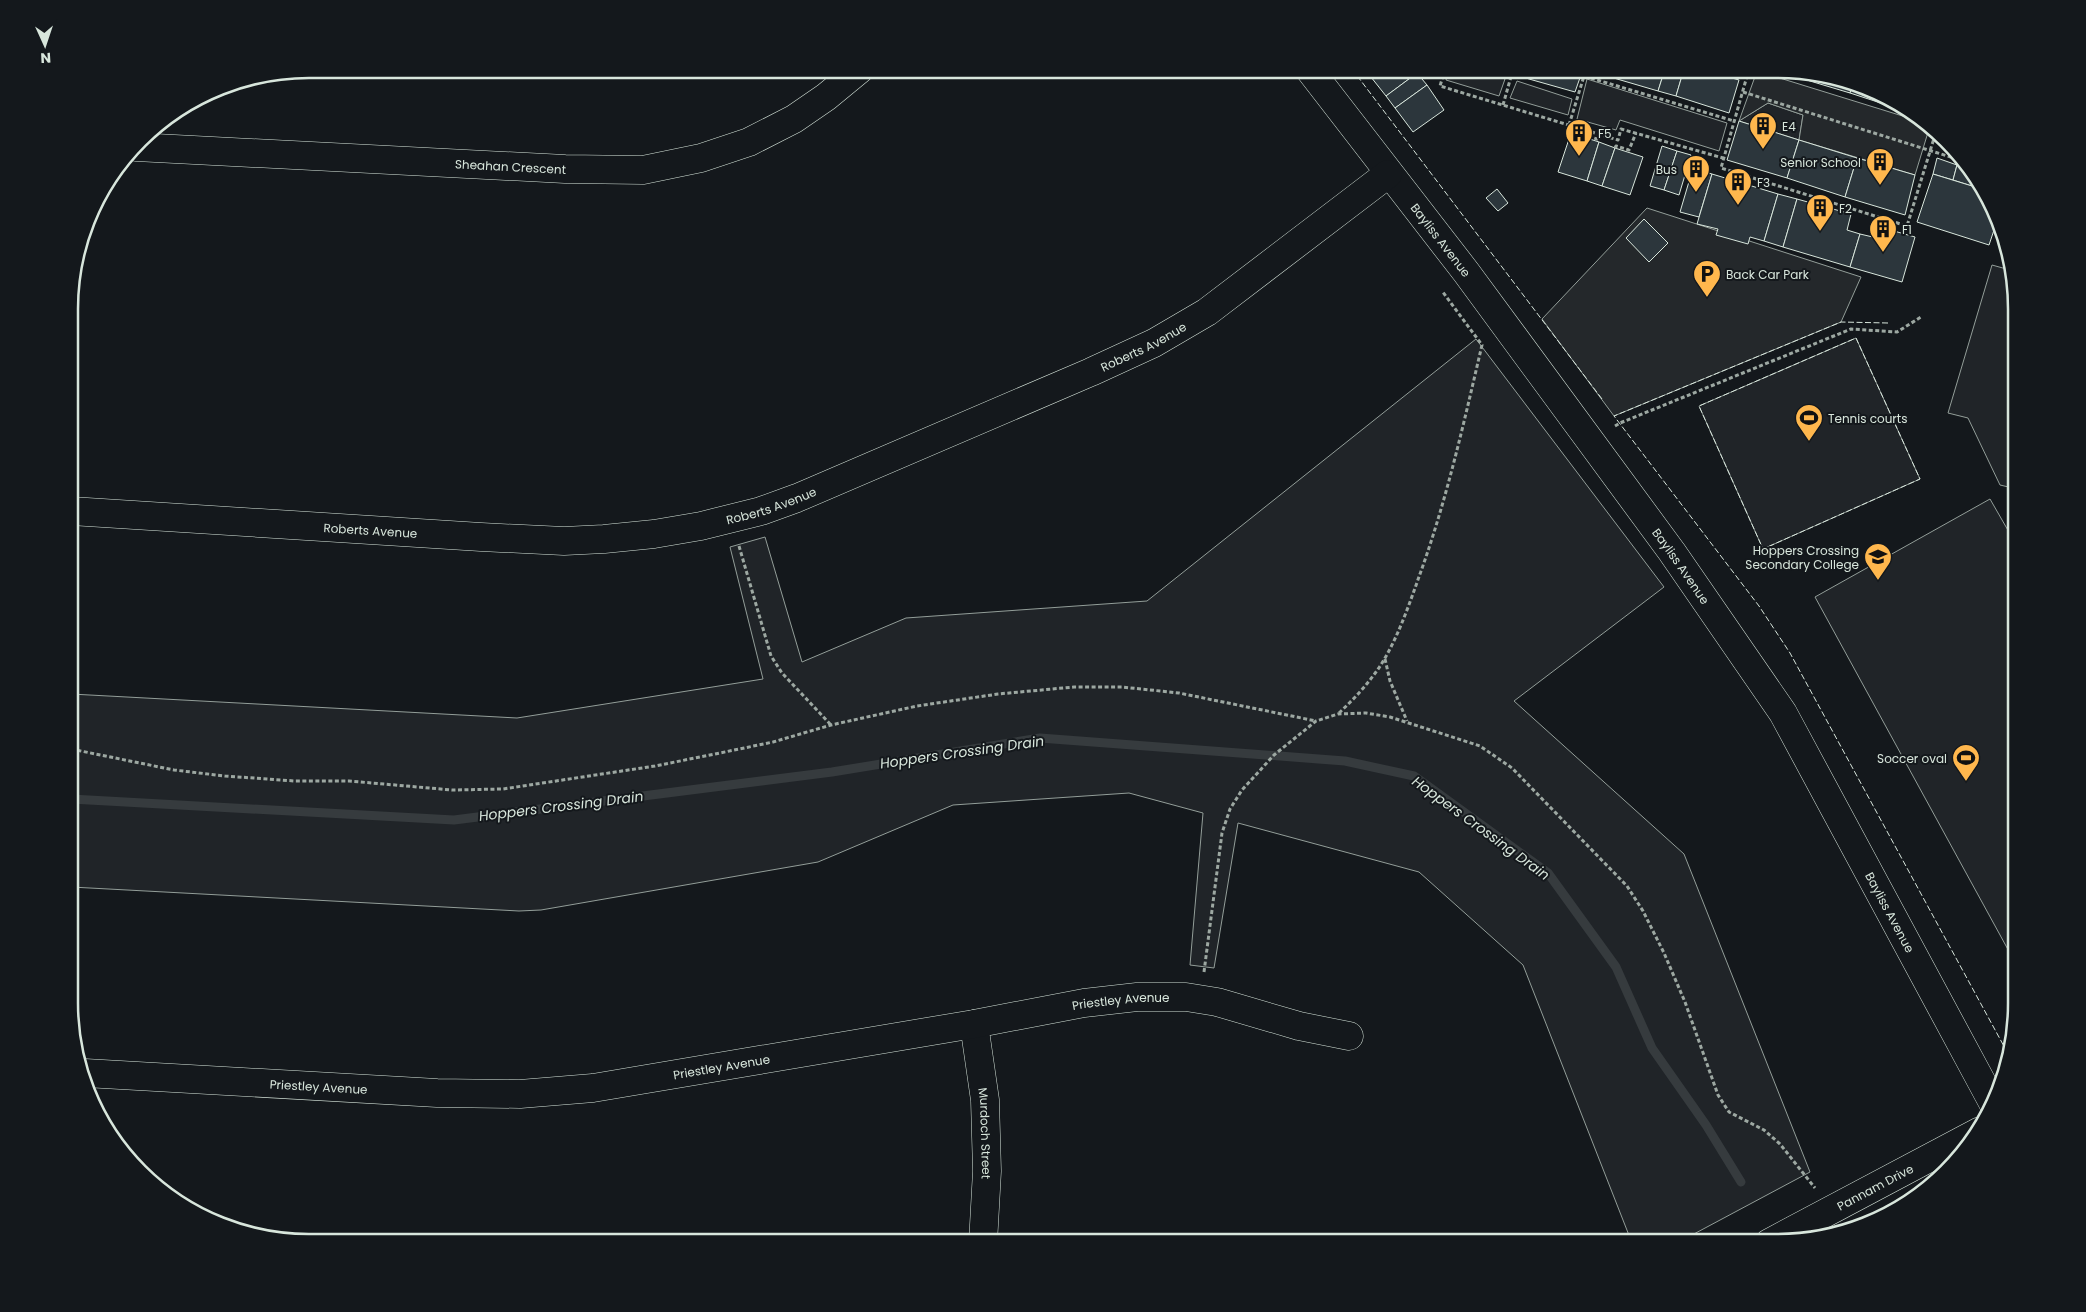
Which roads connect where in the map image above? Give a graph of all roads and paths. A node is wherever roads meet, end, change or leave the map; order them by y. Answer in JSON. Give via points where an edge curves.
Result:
{"nodes":[{"id":1,"x":849,"y":78,"type":"edge"},
{"id":2,"x":1316,"y":78,"type":"edge"},
{"id":3,"x":1442,"y":78,"type":"edge"},
{"id":4,"x":1511,"y":78,"type":"edge"},
{"id":5,"x":1583,"y":78,"type":"edge"},
{"id":6,"x":1591,"y":78,"type":"edge"},
{"id":7,"x":1746,"y":78,"type":"edge"},
{"id":8,"x":1743,"y":92,"type":"junction"},
{"id":9,"x":1503,"y":105,"type":"junction"},
{"id":10,"x":1734,"y":122,"type":"junction"},
{"id":11,"x":1569,"y":126,"type":"junction"},
{"id":12,"x":1636,"y":133,"type":"junction"},
{"id":13,"x":1599,"y":135,"type":"junction"},
{"id":14,"x":1583,"y":137,"type":"dead end"},
{"id":15,"x":1934,"y":139,"type":"edge"},
{"id":16,"x":143,"y":147,"type":"edge"},
{"id":17,"x":1615,"y":148,"type":"dead end"},
{"id":18,"x":1930,"y":151,"type":"junction"},
{"id":19,"x":1952,"y":157,"type":"edge"},
{"id":20,"x":1723,"y":158,"type":"junction"},
{"id":21,"x":1388,"y":174,"type":"junction"},
{"id":22,"x":1442,"y":291,"type":"dead end"},
{"id":23,"x":1921,"y":317,"type":"dead end"},
{"id":24,"x":1614,"y":427,"type":"dead end"},
{"id":25,"x":78,"y":511,"type":"edge"},
{"id":26,"x":738,"y":542,"type":"dead end"},
{"id":27,"x":1385,"y":658,"type":"junction"},
{"id":28,"x":1338,"y":714,"type":"junction"},
{"id":29,"x":1407,"y":721,"type":"junction"},
{"id":30,"x":1316,"y":722,"type":"junction"},
{"id":31,"x":831,"y":725,"type":"junction"},
{"id":32,"x":78,"y":750,"type":"edge"},
{"id":33,"x":1204,"y":975,"type":"dead end"},
{"id":34,"x":974,"y":1024,"type":"junction"},
{"id":35,"x":1349,"y":1036,"type":"dead end"},
{"id":36,"x":89,"y":1073,"type":"edge"},
{"id":37,"x":1989,"y":1096,"type":"edge"},
{"id":38,"x":1965,"y":1139,"type":"edge"},
{"id":39,"x":1842,"y":1204,"type":"junction"},
{"id":40,"x":984,"y":1234,"type":"edge"},
{"id":41,"x":1786,"y":1234,"type":"edge"}],
"edges":[{"from":1,"to":16,"type":"street","name":"Sheahan Crescent","via":[[794,120],[749,142],[701,158],[643,170],[565,169]]},
{"from":2,"to":21,"type":"street","name":"Bayliss Avenue"},
{"from":3,"to":9,"type":"path","via":[[1440,86]]},
{"from":4,"to":9,"type":"path"},
{"from":5,"to":11,"type":"path"},
{"from":6,"to":10,"type":"path"},
{"from":7,"to":8,"type":"path"},
{"from":8,"to":10,"type":"path"},
{"from":8,"to":18,"type":"path"},
{"from":9,"to":11,"type":"path"},
{"from":10,"to":20,"type":"path"},
{"from":11,"to":13,"type":"path"},
{"from":12,"to":13,"type":"path","via":[[1621,129],[1618,140]]},
{"from":12,"to":17,"type":"path","via":[[1629,150]]},
{"from":12,"to":20,"type":"path"},
{"from":13,"to":14,"type":"path","via":[[1598,139]]},
{"from":15,"to":18,"type":"path"},
{"from":18,"to":19,"type":"path"},
{"from":18,"to":20,"type":"path","via":[[1907,226],[1721,168]]},
{"from":21,"to":25,"type":"street","name":"Roberts Avenue","via":[[1207,312],[1154,343],[761,511],[654,534],[564,540]]},
{"from":21,"to":37,"type":"street","name":"Bayliss Avenue","via":[[1466,272],[1672,552],[1783,713]]},
{"from":22,"to":27,"type":"path","via":[[1482,345],[1451,475],[1429,548],[1412,598]]},
{"from":23,"to":24,"type":"path","via":[[1897,332],[1851,329]]},
{"from":26,"to":31,"type":"path","via":[[771,656],[782,673]]},
{"from":27,"to":28,"type":"path","via":[[1362,690]]},
{"from":27,"to":29,"type":"path","via":[[1390,681]]},
{"from":28,"to":29,"type":"path","via":[[1366,713]]},
{"from":28,"to":30,"type":"path"},
{"from":29,"to":39,"type":"path","via":[[1480,746],[1512,768],[1627,886],[1664,953],[1718,1095],[1729,1112],[1764,1130],[1780,1144],[1812,1186]]},
{"from":30,"to":31,"type":"path","via":[[1178,693],[1122,687],[1074,687],[944,702]]},
{"from":30,"to":33,"type":"path","via":[[1274,755],[1242,790],[1230,809],[1222,833]]},
{"from":31,"to":32,"type":"path","via":[[773,742],[655,766],[503,789],[452,790],[349,781],[225,776],[174,770]]},
{"from":34,"to":35,"type":"street","name":"Priestley Avenue","via":[[1084,1003],[1136,997],[1186,998],[1217,1002],[1299,1026]]},
{"from":34,"to":36,"type":"street","name":"Priestley Avenue","via":[[592,1088],[520,1094],[437,1093]]},
{"from":34,"to":40,"type":"street","name":"Murdoch Street","via":[[985,1100],[987,1171]]},
{"from":38,"to":39,"type":"street","name":"Pannam Drive"},
{"from":39,"to":41,"type":"street","name":"Pannam Drive"}]}
